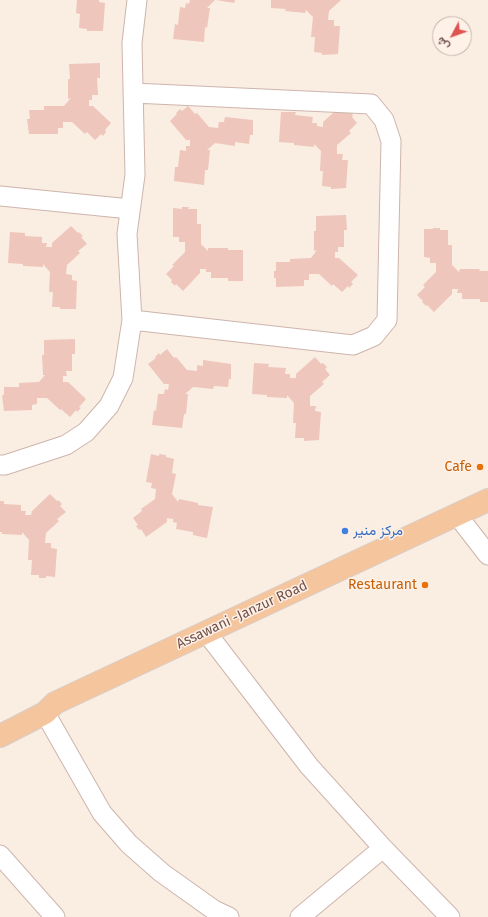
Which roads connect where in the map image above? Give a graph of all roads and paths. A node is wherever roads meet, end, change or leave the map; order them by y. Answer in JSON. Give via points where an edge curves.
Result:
{"nodes":[{"id":1,"x":137,"y":0,"type":"edge"},
{"id":2,"x":133,"y":93,"type":"junction"},
{"id":3,"x":0,"y":196,"type":"edge"},
{"id":4,"x":130,"y":209,"type":"junction"},
{"id":5,"x":132,"y":320,"type":"junction"},
{"id":6,"x":0,"y":465,"type":"edge"},
{"id":7,"x":488,"y":500,"type":"edge"},
{"id":8,"x":457,"y":515,"type":"junction"},
{"id":9,"x":488,"y":554,"type":"edge"},
{"id":10,"x":206,"y":632,"type":"junction"},
{"id":11,"x":45,"y":713,"type":"junction"},
{"id":12,"x":0,"y":736,"type":"edge"},
{"id":13,"x":383,"y":848,"type":"junction"},
{"id":14,"x":0,"y":855,"type":"edge"},
{"id":15,"x":55,"y":917,"type":"edge"},
{"id":16,"x":229,"y":917,"type":"edge"},
{"id":17,"x":300,"y":917,"type":"edge"},
{"id":18,"x":450,"y":917,"type":"edge"}],
"edges":[{"from":1,"to":2,"type":"street","via":[[132,43]]},
{"from":2,"to":4,"type":"street","via":[[135,175]]},
{"from":2,"to":5,"type":"street","via":[[371,104],[384,120],[391,142],[387,320],[374,336],[353,345]]},
{"from":3,"to":4,"type":"street"},
{"from":4,"to":5,"type":"street","via":[[126,234]]},
{"from":5,"to":6,"type":"street","via":[[123,378],[109,406],[86,432],[66,445]]},
{"from":7,"to":8,"type":"main road","name":"Assawani -Janzur Road"},
{"from":8,"to":9,"type":"street"},
{"from":8,"to":10,"type":"main road","name":"Assawani -Janzur Road"},
{"from":10,"to":11,"type":"main road","name":"Assawani -Janzur Road","via":[[55,703]]},
{"from":10,"to":13,"type":"street","via":[[309,766]]},
{"from":11,"to":12,"type":"main road","name":"Assawani -Janzur Road"},
{"from":11,"to":16,"type":"street","via":[[102,813],[129,844],[162,873],[214,910]]},
{"from":13,"to":17,"type":"street"},
{"from":13,"to":18,"type":"street"},
{"from":14,"to":15,"type":"street"}]}
